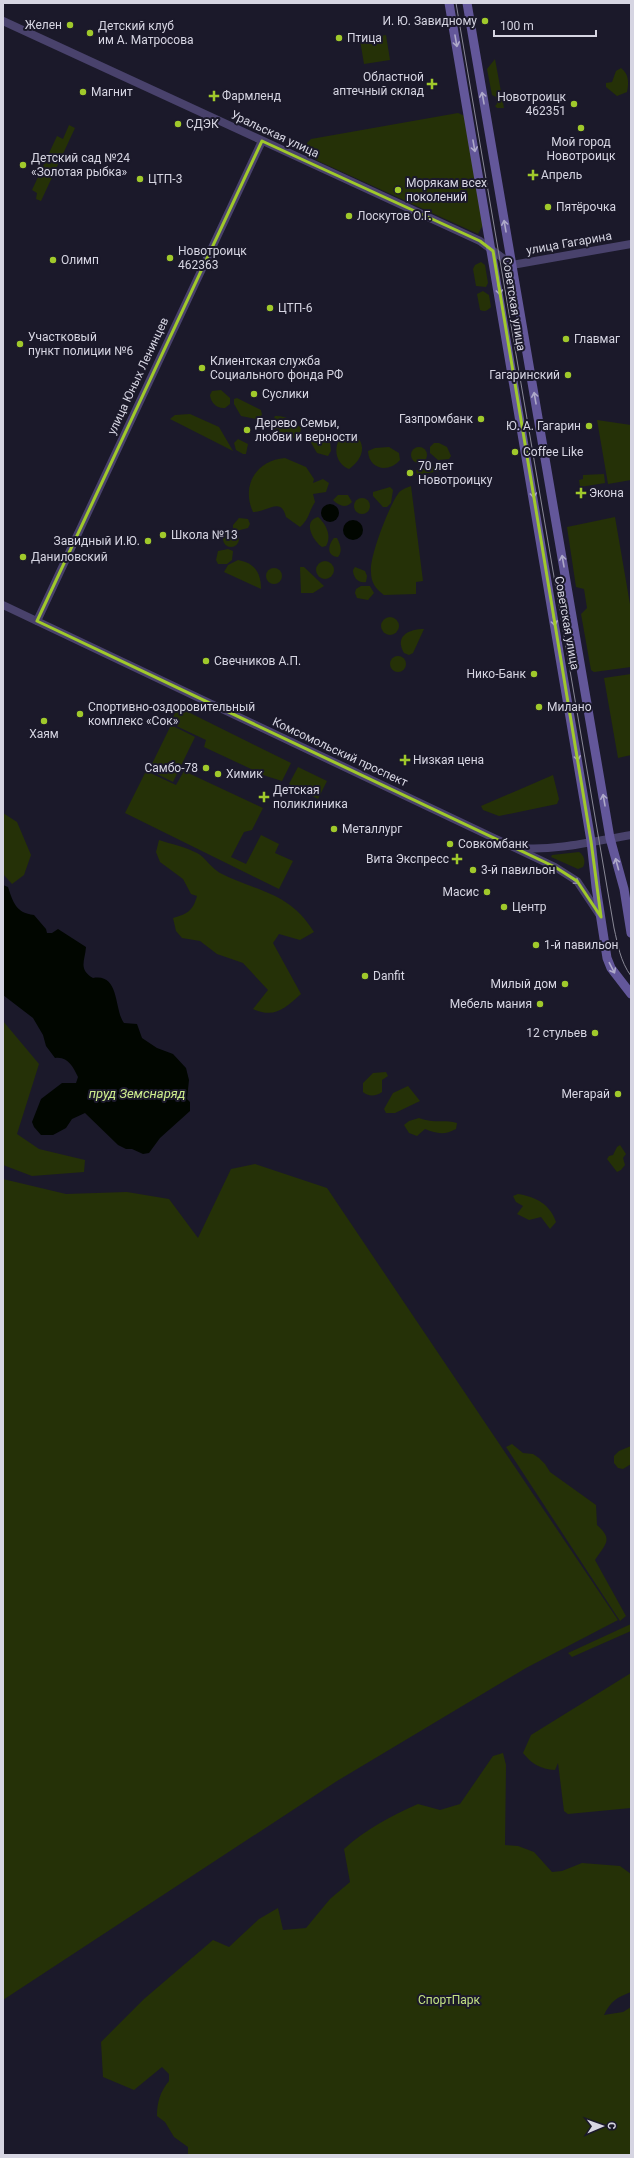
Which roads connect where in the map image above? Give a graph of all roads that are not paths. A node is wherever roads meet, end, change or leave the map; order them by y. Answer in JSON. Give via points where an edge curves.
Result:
{"nodes":[{"id":1,"x":449,"y":3,"type":"edge"},
{"id":2,"x":467,"y":3,"type":"edge"},
{"id":3,"x":3,"y":21,"type":"edge"},
{"id":4,"x":262,"y":141,"type":"junction"},
{"id":5,"x":631,"y":244,"type":"edge"},
{"id":6,"x":492,"y":251,"type":"junction"},
{"id":7,"x":512,"y":265,"type":"junction"},
{"id":8,"x":3,"y":605,"type":"edge"},
{"id":9,"x":36,"y":621,"type":"junction"},
{"id":10,"x":631,"y":835,"type":"edge"},
{"id":11,"x":610,"y":838,"type":"junction"},
{"id":12,"x":592,"y":841,"type":"junction"},
{"id":13,"x":515,"y":848,"type":"junction"},
{"id":14,"x":601,"y":916,"type":"junction"},
{"id":15,"x":631,"y":933,"type":"edge"},
{"id":16,"x":631,"y":994,"type":"edge"}],
"edges":[{"from":1,"to":6,"type":"main road","name":"Советская улица","one_way":true},
{"from":7,"to":2,"type":"main road","name":"Советская улица","one_way":true},
{"from":3,"to":4,"type":"street","name":"Уральская улица"},
{"from":4,"to":6,"type":"street","name":"Уральская улица","via":[[480,241]]},
{"from":4,"to":9,"type":"street","name":"улица Юных Ленинцев"},
{"from":5,"to":7,"type":"street","name":"улица Гагарина"},
{"from":6,"to":7,"type":"street","name":"Советская улица"},
{"from":6,"to":12,"type":"main road","name":"Советская улица","one_way":true},
{"from":11,"to":7,"type":"main road","name":"Советская улица","one_way":true},
{"from":8,"to":9,"type":"street","name":"Комсомольский проспект"},
{"from":9,"to":13,"type":"street","name":"Комсомольский проспект"},
{"from":10,"to":11,"type":"street","name":"Комсомольский проспект"},
{"from":11,"to":12,"type":"street","name":"Комсомольский проспект"},
{"from":15,"to":11,"type":"main road","name":"Советская улица","one_way":true,"via":[[624,889]]},
{"from":12,"to":13,"type":"street","name":"Комсомольский проспект","via":[[530,849]]},
{"from":12,"to":14,"type":"main road","name":"Советская улица"},
{"from":13,"to":14,"type":"street","name":"Комсомольский проспект","one_way":true,"via":[[555,867],[577,881]]},
{"from":14,"to":16,"type":"main road","name":"Советская улица","one_way":true,"via":[[607,958],[611,968]]}]}
